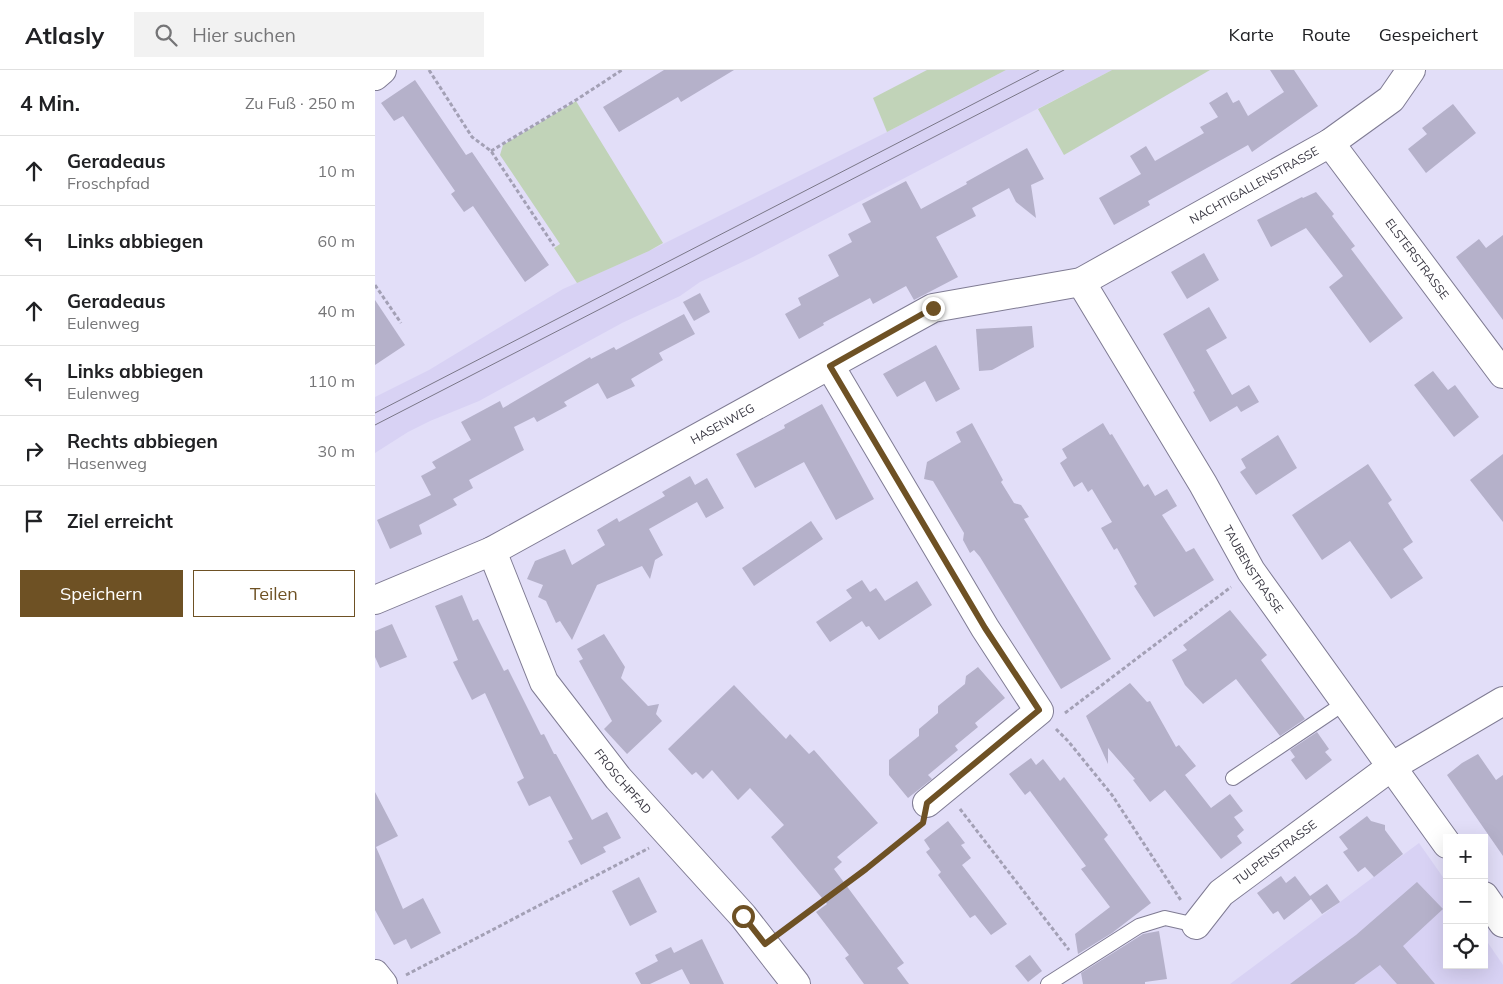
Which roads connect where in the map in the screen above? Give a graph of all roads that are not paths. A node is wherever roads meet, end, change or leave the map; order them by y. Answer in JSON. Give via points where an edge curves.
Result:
{"nodes":[{"id":1,"x":382,"y":70,"type":"edge"},
{"id":2,"x":1411,"y":70,"type":"edge"},
{"id":3,"x":375,"y":76,"type":"edge"},
{"id":4,"x":1331,"y":143,"type":"junction"},
{"id":5,"x":1081,"y":282,"type":"junction"},
{"id":6,"x":830,"y":366,"type":"junction"},
{"id":7,"x":1503,"y":374,"type":"edge"},
{"id":8,"x":492,"y":551,"type":"junction"},
{"id":9,"x":375,"y":600,"type":"edge"},
{"id":10,"x":1503,"y":700,"type":"edge"},
{"id":11,"x":1345,"y":702,"type":"junction"},
{"id":12,"x":1391,"y":767,"type":"junction"},
{"id":13,"x":1233,"y":778,"type":"dead end"},
{"id":14,"x":936,"y":796,"type":"road end"},
{"id":15,"x":1443,"y":838,"type":"edge"},
{"id":16,"x":1488,"y":902,"type":"edge"},
{"id":17,"x":1503,"y":923,"type":"edge"},
{"id":18,"x":1196,"y":925,"type":"joint"},
{"id":19,"x":375,"y":974,"type":"edge"},
{"id":20,"x":394,"y":979,"type":"edge"},
{"id":21,"x":796,"y":984,"type":"edge"},
{"id":22,"x":1048,"y":984,"type":"edge"}],
"edges":[{"from":1,"to":3,"type":"street"},
{"from":2,"to":4,"type":"street","name":"NACHTIGALLENSTRASSE","via":[[1391,99]]},
{"from":4,"to":5,"type":"street","name":"NACHTIGALLENSTRASSE"},
{"from":4,"to":7,"type":"street","name":"ELSTERSTRASSE"},
{"from":5,"to":6,"type":"street","name":"HASENWEG","via":[[933,308]]},
{"from":5,"to":11,"type":"street","name":"TAUBENSTRASSE","via":[[1203,484],[1251,571]]},
{"from":6,"to":8,"type":"street","name":"HASENWEG"},
{"from":6,"to":14,"type":"street","via":[[985,628],[1044,717]]},
{"from":8,"to":9,"type":"street","name":"HASENWEG"},
{"from":8,"to":21,"type":"street","name":"FROSCHPFAD","via":[[544,682],[618,778],[743,916]]},
{"from":10,"to":12,"type":"street","name":"TULPENSTRASSE"},
{"from":11,"to":12,"type":"street","name":"TAUBENSTRASSE"},
{"from":11,"to":13,"type":"lane"},
{"from":12,"to":15,"type":"street","name":"TAUBENSTRASSE"},
{"from":12,"to":18,"type":"street","name":"TULPENSTRASSE","via":[[1221,893]]},
{"from":16,"to":17,"type":"street"},
{"from":18,"to":22,"type":"lane","via":[[1165,918],[1139,926]]},
{"from":19,"to":20,"type":"street"}]}
